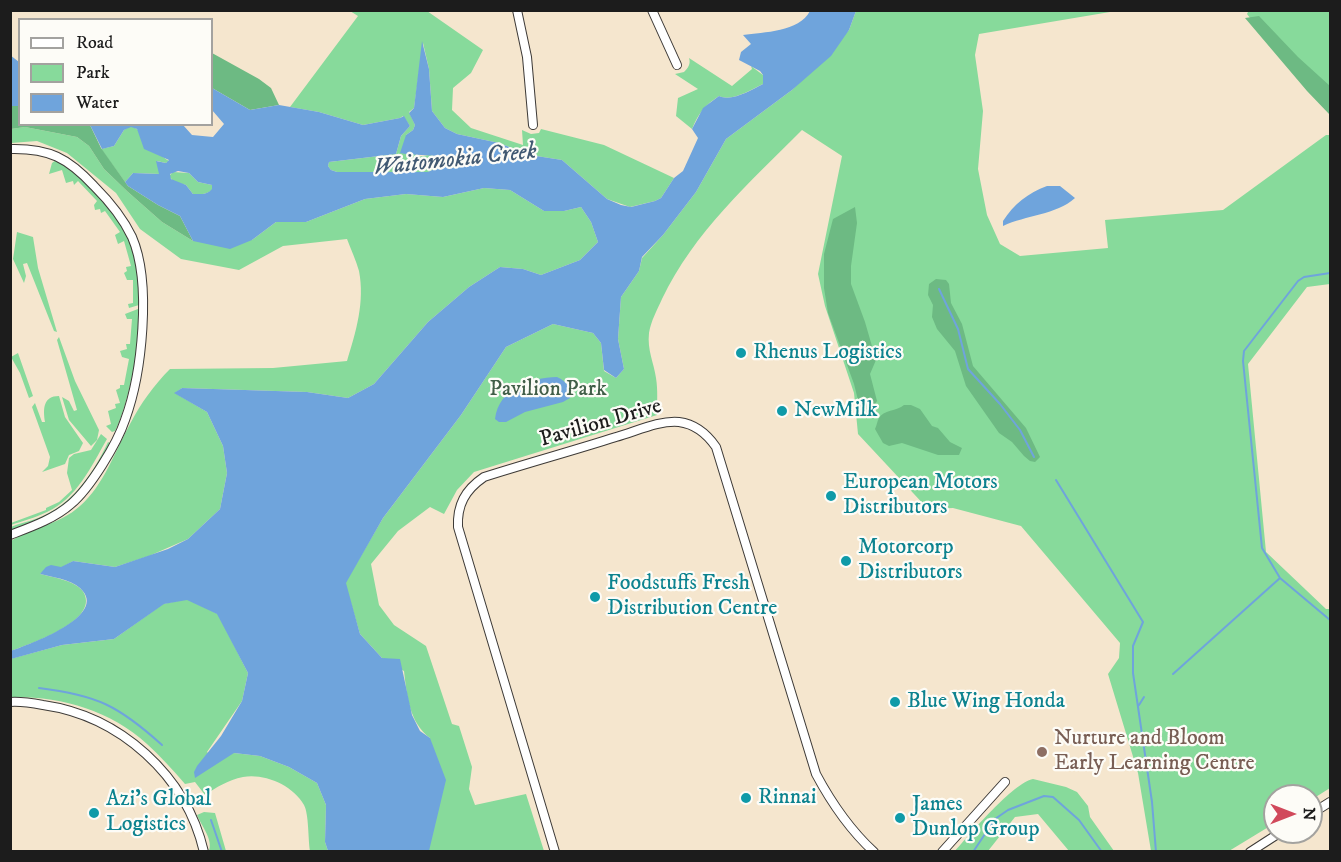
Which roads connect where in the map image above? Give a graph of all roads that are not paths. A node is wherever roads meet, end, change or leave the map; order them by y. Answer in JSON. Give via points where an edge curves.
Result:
{"nodes":[{"id":1,"x":517,"y":10,"type":"edge"},
{"id":2,"x":652,"y":10,"type":"edge"},
{"id":3,"x":677,"y":65,"type":"dead end"},
{"id":4,"x":533,"y":125,"type":"dead end"},
{"id":5,"x":10,"y":149,"type":"edge"},
{"id":6,"x":10,"y":535,"type":"edge"},
{"id":7,"x":10,"y":702,"type":"edge"},
{"id":8,"x":1005,"y":782,"type":"dead end"},
{"id":9,"x":1263,"y":844,"type":"edge"},
{"id":10,"x":204,"y":852,"type":"edge"},
{"id":11,"x":555,"y":852,"type":"edge"},
{"id":12,"x":874,"y":852,"type":"edge"},
{"id":13,"x":942,"y":852,"type":"edge"},
{"id":14,"x":1250,"y":852,"type":"edge"}],
"edges":[{"from":1,"to":4,"type":"street","via":[[527,57]]},
{"from":2,"to":3,"type":"street"},
{"from":5,"to":6,"type":"street","via":[[42,150],[57,155],[105,197],[132,237],[139,260],[143,304],[133,390],[117,438],[71,504]]},
{"from":7,"to":10,"type":"street","via":[[59,707],[125,736],[177,789],[195,822]]},
{"from":8,"to":13,"type":"street"},
{"from":9,"to":14,"type":"street"},
{"from":11,"to":12,"type":"street","name":"Pavilion Drive","via":[[457,516],[462,499],[484,477],[676,422],[703,432],[716,447],[816,773],[831,803]]}]}
